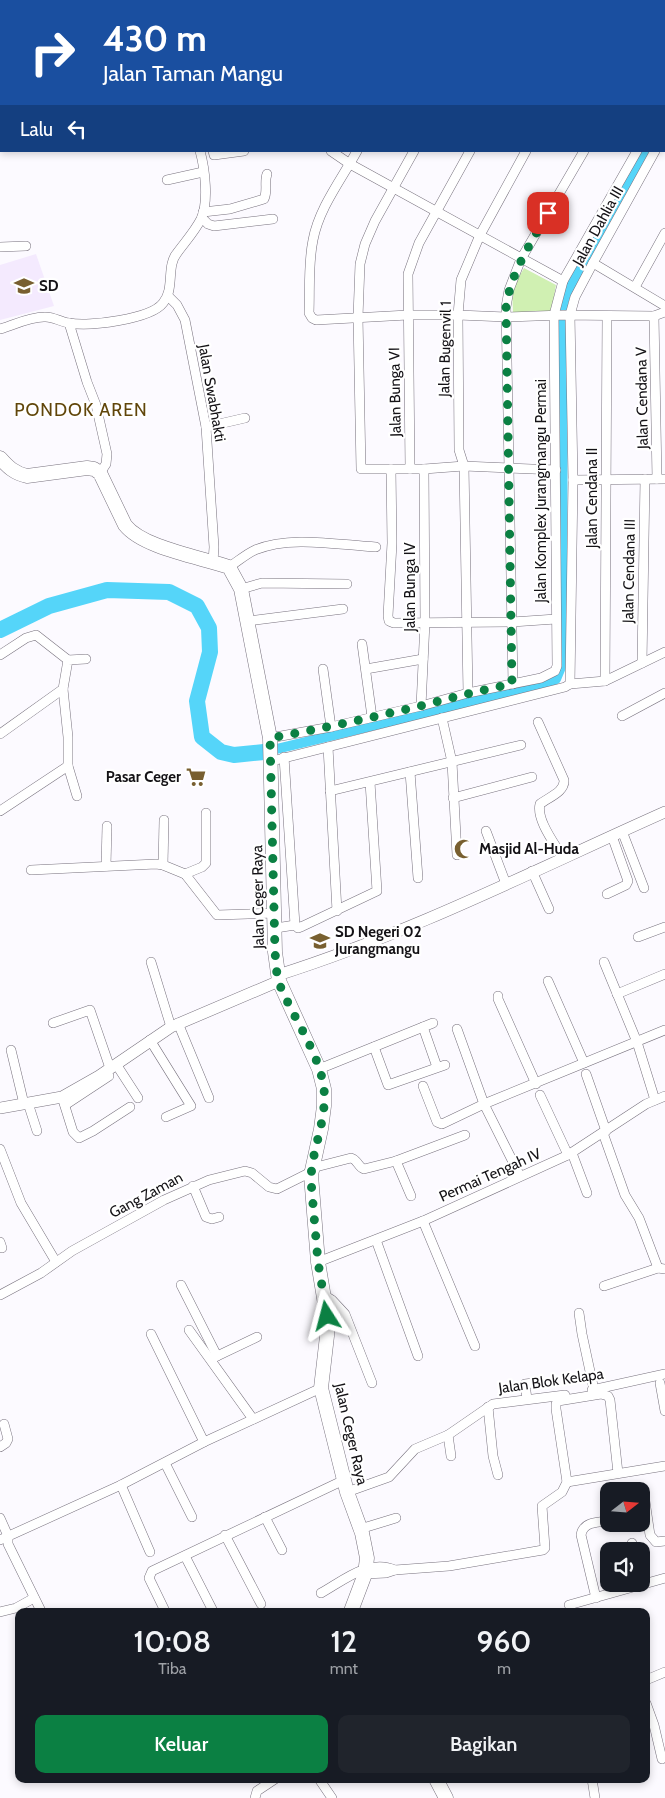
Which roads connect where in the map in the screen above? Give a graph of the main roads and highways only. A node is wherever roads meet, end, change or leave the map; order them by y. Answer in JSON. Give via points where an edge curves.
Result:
{"nodes":[{"id":1,"x":0,"y":458,"type":"edge"},
{"id":2,"x":352,"y":1608,"type":"edge"},
{"id":3,"x":438,"y":1783,"type":"edge"},
{"id":4,"x":446,"y":1798,"type":"edge"}],
"edges":[{"from":1,"to":2,"type":"main road","name":"Jalan Ceger Raya","via":[[8,468],[27,476],[94,469],[100,473],[130,532],[145,541],[229,567],[241,589],[276,760],[275,952],[278,978],[319,1069],[324,1089],[321,1129],[311,1174],[328,1336],[321,1388],[346,1486],[366,1547],[364,1571]]},
{"from":3,"to":4,"type":"main road"}]}
